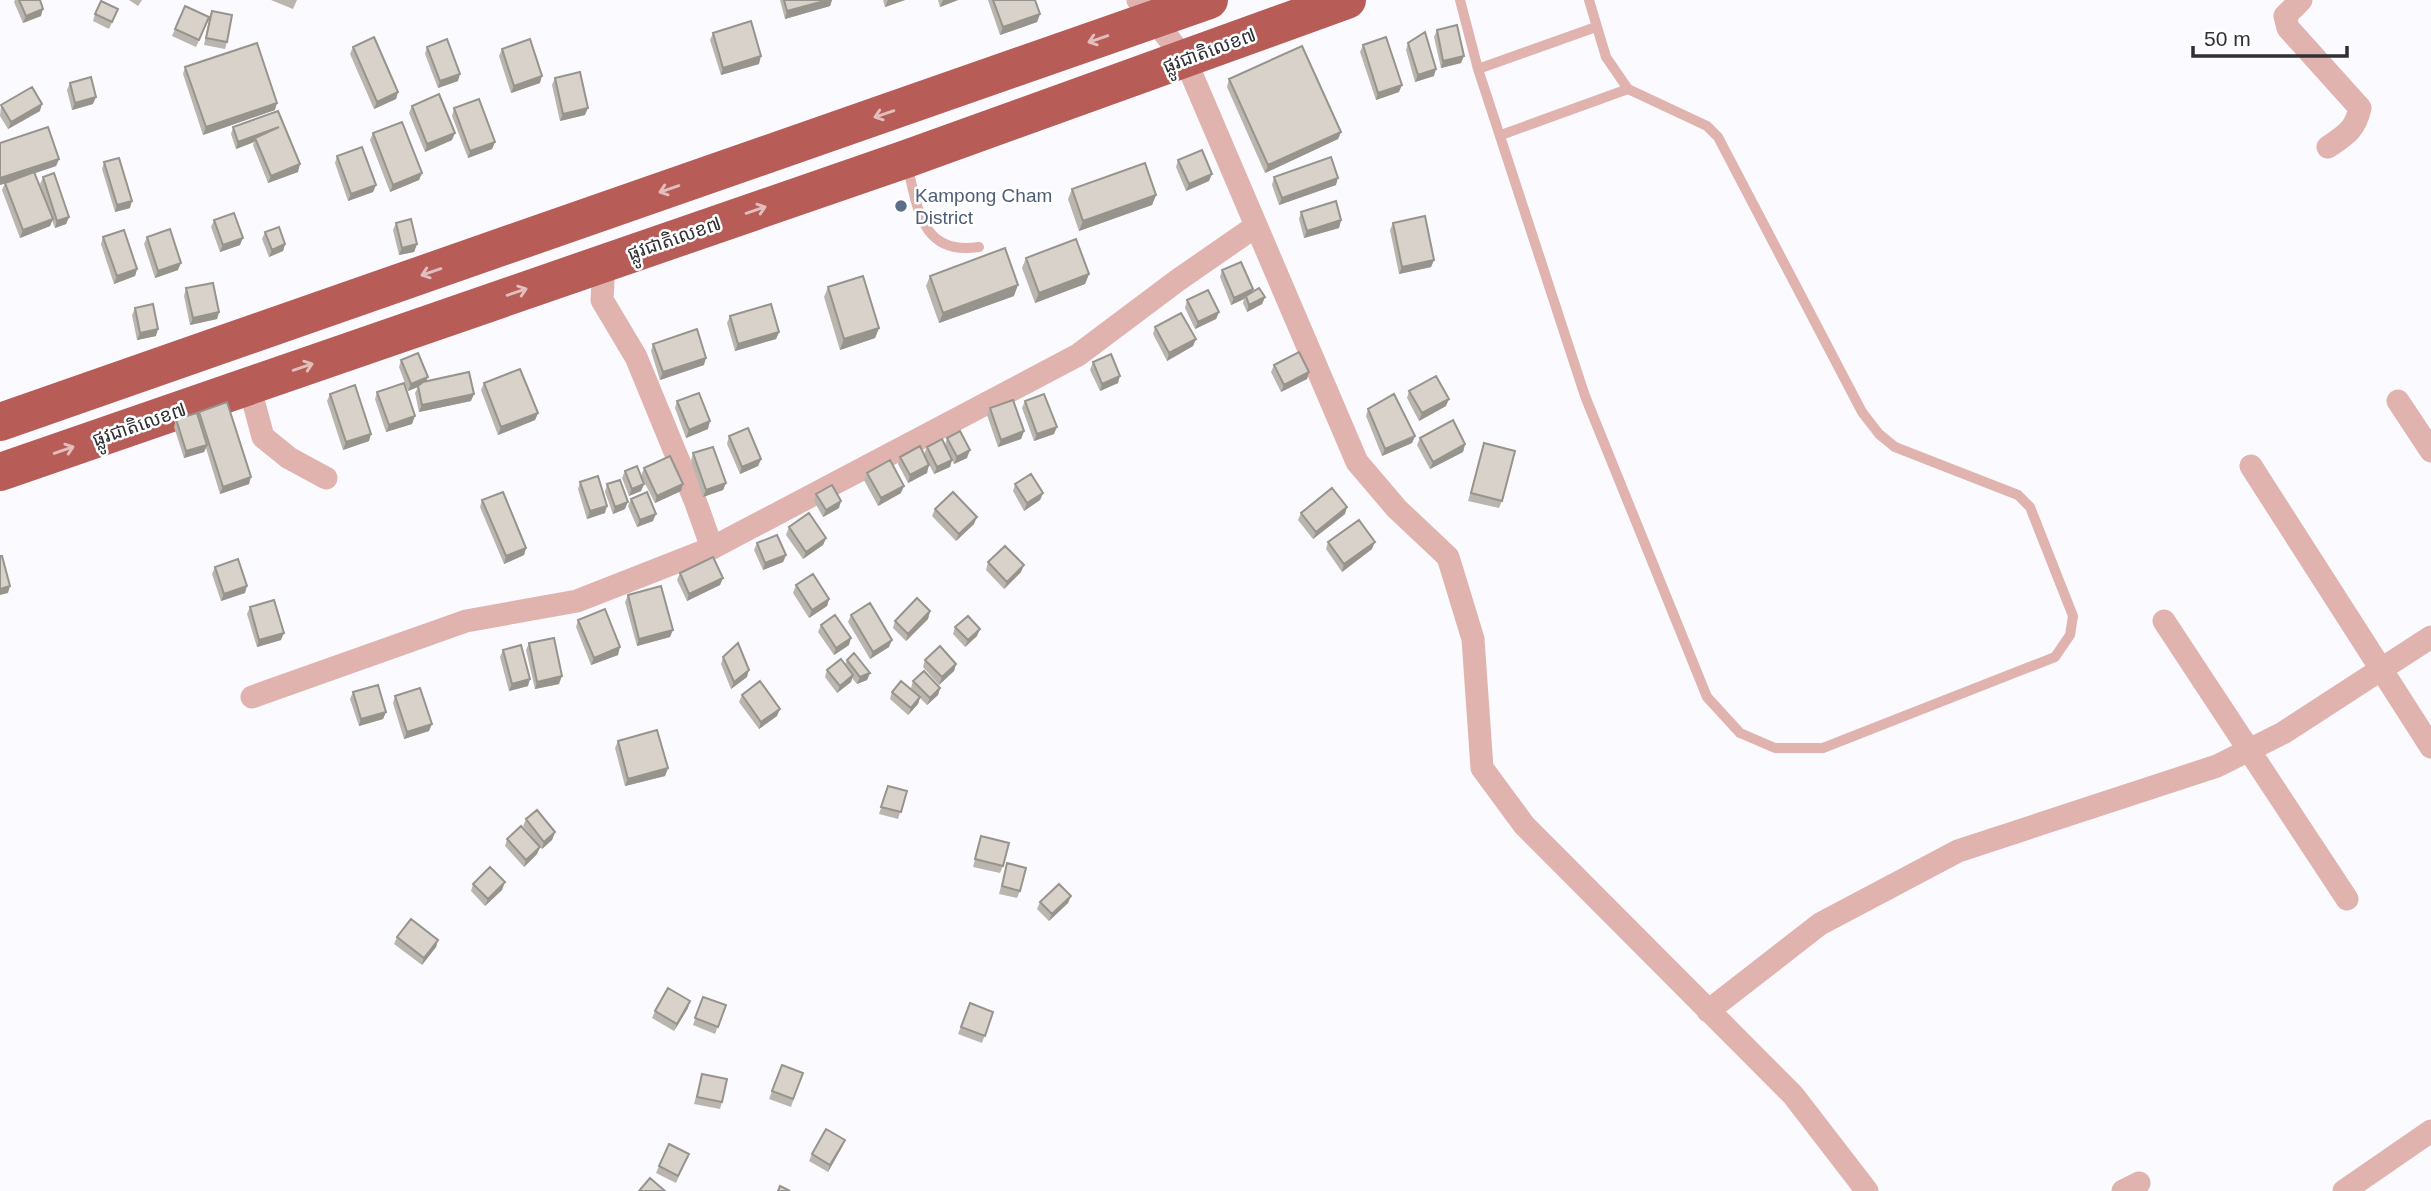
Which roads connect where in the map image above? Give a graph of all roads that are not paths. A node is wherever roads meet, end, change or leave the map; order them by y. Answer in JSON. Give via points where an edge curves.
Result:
{"nodes":[{"id":1,"x":1138,"y":0,"type":"edge"},
{"id":2,"x":1209,"y":0,"type":"edge"},
{"id":3,"x":1347,"y":0,"type":"edge"},
{"id":4,"x":1460,"y":0,"type":"edge"},
{"id":5,"x":1589,"y":0,"type":"edge"},
{"id":6,"x":2301,"y":0,"type":"edge"},
{"id":7,"x":1285,"y":11,"type":"edge"},
{"id":8,"x":1596,"y":27,"type":"junction"},
{"id":9,"x":1185,"y":59,"type":"junction"},
{"id":10,"x":1478,"y":69,"type":"junction"},
{"id":11,"x":1628,"y":89,"type":"junction"},
{"id":12,"x":1501,"y":135,"type":"junction"},
{"id":13,"x":2328,"y":148,"type":"dead end"},
{"id":14,"x":906,"y":159,"type":"junction"},
{"id":15,"x":1256,"y":226,"type":"junction"},
{"id":16,"x":979,"y":247,"type":"dead end"},
{"id":17,"x":604,"y":262,"type":"junction"},
{"id":18,"x":249,"y":385,"type":"junction"},
{"id":19,"x":2398,"y":401,"type":"dead end"},
{"id":20,"x":0,"y":422,"type":"edge"},
{"id":21,"x":2431,"y":452,"type":"edge"},
{"id":22,"x":2251,"y":466,"type":"dead end"},
{"id":23,"x":0,"y":472,"type":"edge"},
{"id":24,"x":326,"y":478,"type":"dead end"},
{"id":25,"x":712,"y":548,"type":"junction"},
{"id":26,"x":2164,"y":621,"type":"dead end"},
{"id":27,"x":2431,"y":637,"type":"edge"},
{"id":28,"x":2382,"y":668,"type":"junction"},
{"id":29,"x":252,"y":697,"type":"dead end"},
{"id":30,"x":2431,"y":747,"type":"edge"},
{"id":31,"x":2249,"y":750,"type":"junction"},
{"id":32,"x":2347,"y":899,"type":"dead end"},
{"id":33,"x":1708,"y":1011,"type":"junction"},
{"id":34,"x":2427,"y":1141,"type":"edge"},
{"id":35,"x":1867,"y":1191,"type":"edge"},
{"id":36,"x":2344,"y":1191,"type":"edge"}],
"edges":[{"from":1,"to":9,"type":"street"},
{"from":2,"to":20,"type":"highway","one_way":true},
{"from":3,"to":7,"type":"highway","name":"ផ្លូវជាតិលេខ៧"},
{"from":4,"to":10,"type":"lane"},
{"from":5,"to":8,"type":"lane"},
{"from":6,"to":13,"type":"street","via":[[2285,16],[2288,28],[2360,108],[2356,124]]},
{"from":7,"to":9,"type":"highway","name":"ផ្លូវជាតិលេខ៧"},
{"from":8,"to":10,"type":"lane"},
{"from":8,"to":11,"type":"lane","via":[[1606,58]]},
{"from":9,"to":14,"type":"highway","name":"ផ្លូវជាតិលេខ៧"},
{"from":9,"to":15,"type":"street"},
{"from":10,"to":12,"type":"lane"},
{"from":11,"to":12,"type":"lane"},
{"from":11,"to":12,"type":"lane","via":[[1707,126],[1718,137],[1862,412],[1879,434],[1895,447],[2018,495],[2030,507],[2073,616],[2070,635],[2055,656],[1823,748],[1775,748],[1740,733],[1707,697],[1585,396]]},
{"from":14,"to":16,"type":"lane","via":[[920,219],[932,234],[964,250]]},
{"from":17,"to":14,"type":"highway","name":"ផ្លូវជាតិលេខ៧","one_way":true},
{"from":15,"to":25,"type":"street","via":[[1078,355]]},
{"from":15,"to":33,"type":"street","via":[[1357,462],[1448,558],[1473,639],[1482,768],[1524,825]]},
{"from":18,"to":17,"type":"highway","name":"ផ្លូវជាតិលេខ៧","one_way":true},
{"from":17,"to":25,"type":"street","via":[[602,300],[636,357]]},
{"from":23,"to":18,"type":"highway","name":"ផ្លូវជាតិលេខ៧","one_way":true},
{"from":18,"to":24,"type":"street","via":[[263,436],[289,458]]},
{"from":19,"to":21,"type":"street"},
{"from":22,"to":28,"type":"street"},
{"from":25,"to":29,"type":"street","via":[[577,601],[466,621]]},
{"from":26,"to":31,"type":"street"},
{"from":27,"to":28,"type":"street"},
{"from":28,"to":30,"type":"street"},
{"from":28,"to":31,"type":"street"},
{"from":31,"to":32,"type":"street"},
{"from":31,"to":33,"type":"street","via":[[2217,766],[1958,851],[1820,924]]},
{"from":33,"to":35,"type":"street","via":[[1793,1095]]},
{"from":34,"to":36,"type":"street"}]}
